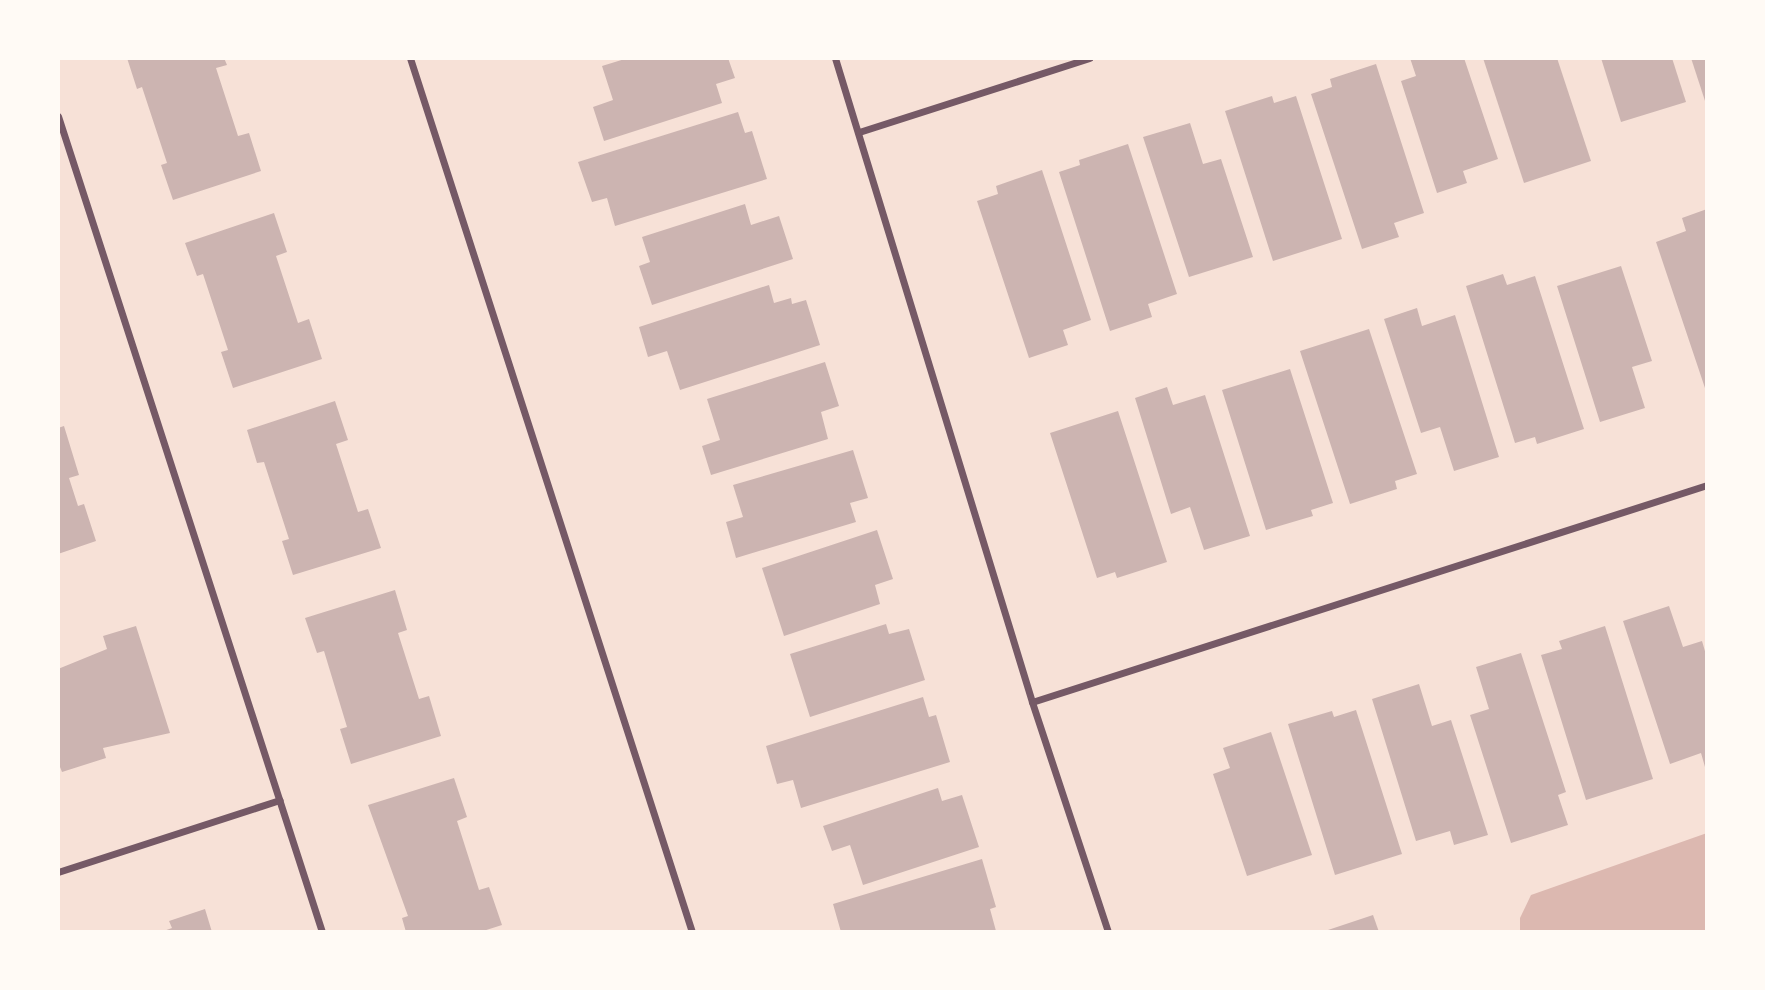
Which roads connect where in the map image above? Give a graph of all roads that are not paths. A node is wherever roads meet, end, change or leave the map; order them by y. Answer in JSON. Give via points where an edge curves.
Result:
{"nodes":[{"id":1,"x":410,"y":58,"type":"edge"},
{"id":2,"x":835,"y":58,"type":"edge"},
{"id":3,"x":1089,"y":58,"type":"edge"},
{"id":4,"x":58,"y":116,"type":"edge"},
{"id":5,"x":859,"y":132,"type":"junction"},
{"id":6,"x":1707,"y":485,"type":"edge"},
{"id":7,"x":1032,"y":702,"type":"junction"},
{"id":8,"x":279,"y":800,"type":"junction"},
{"id":9,"x":58,"y":872,"type":"edge"},
{"id":10,"x":322,"y":932,"type":"edge"},
{"id":11,"x":692,"y":932,"type":"edge"},
{"id":12,"x":1108,"y":932,"type":"edge"}],
"edges":[{"from":1,"to":11,"type":"street"},
{"from":2,"to":5,"type":"street"},
{"from":3,"to":5,"type":"street"},
{"from":4,"to":8,"type":"street"},
{"from":5,"to":7,"type":"street"},
{"from":6,"to":7,"type":"street"},
{"from":7,"to":12,"type":"street"},
{"from":8,"to":9,"type":"street"},
{"from":8,"to":10,"type":"street"}]}
